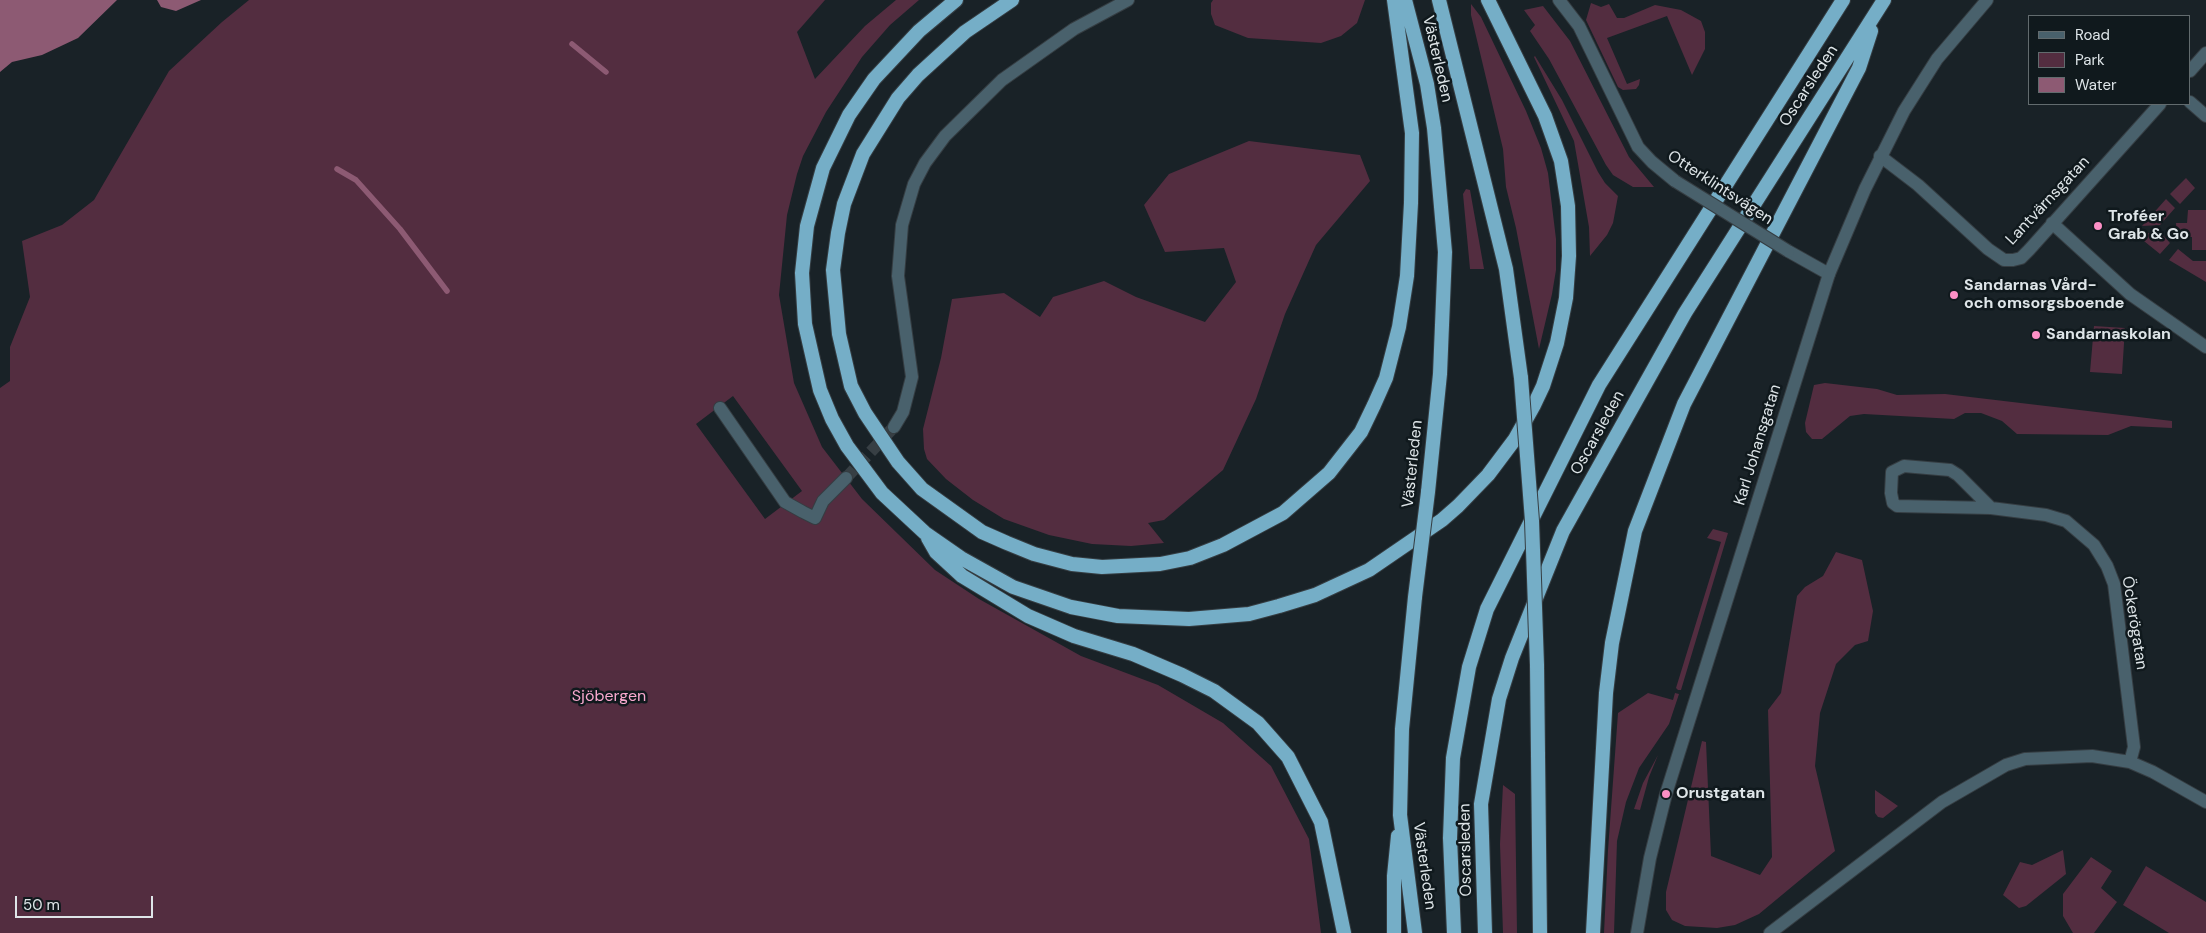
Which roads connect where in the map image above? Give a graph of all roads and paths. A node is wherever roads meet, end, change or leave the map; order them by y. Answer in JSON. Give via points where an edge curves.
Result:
{"nodes":[{"id":1,"x":956,"y":0,"type":"edge"},
{"id":2,"x":1012,"y":0,"type":"edge"},
{"id":3,"x":1128,"y":0,"type":"edge"},
{"id":4,"x":1394,"y":0,"type":"edge"},
{"id":5,"x":1405,"y":0,"type":"edge"},
{"id":6,"x":1438,"y":0,"type":"edge"},
{"id":7,"x":1488,"y":0,"type":"edge"},
{"id":8,"x":1559,"y":0,"type":"edge"},
{"id":9,"x":1844,"y":0,"type":"edge"},
{"id":10,"x":1987,"y":0,"type":"edge"},
{"id":11,"x":1881,"y":6,"type":"edge"},
{"id":12,"x":2206,"y":53,"type":"edge"},
{"id":13,"x":2191,"y":70,"type":"edge"},
{"id":14,"x":2191,"y":103,"type":"edge"},
{"id":15,"x":2159,"y":105,"type":"edge"},
{"id":16,"x":2206,"y":116,"type":"edge"},
{"id":17,"x":1880,"y":156,"type":"junction"},
{"id":18,"x":2052,"y":223,"type":"junction"},
{"id":19,"x":1829,"y":274,"type":"junction"},
{"id":20,"x":2206,"y":347,"type":"edge"},
{"id":21,"x":720,"y":408,"type":"dead end"},
{"id":22,"x":894,"y":427,"type":"tunnel mouth"},
{"id":23,"x":846,"y":478,"type":"tunnel mouth"},
{"id":24,"x":1992,"y":508,"type":"junction"},
{"id":25,"x":925,"y":533,"type":"junction"},
{"id":26,"x":2130,"y":762,"type":"junction"},
{"id":27,"x":2206,"y":802,"type":"edge"},
{"id":28,"x":1539,"y":814,"type":"junction"},
{"id":29,"x":1400,"y":815,"type":"junction"},
{"id":30,"x":1344,"y":933,"type":"edge"},
{"id":31,"x":1394,"y":933,"type":"edge"},
{"id":32,"x":1415,"y":933,"type":"edge"},
{"id":33,"x":1454,"y":933,"type":"edge"},
{"id":34,"x":1485,"y":933,"type":"edge"},
{"id":35,"x":1540,"y":933,"type":"edge"},
{"id":36,"x":1548,"y":933,"type":"edge"},
{"id":37,"x":1593,"y":933,"type":"edge"},
{"id":38,"x":1637,"y":933,"type":"edge"},
{"id":39,"x":1770,"y":933,"type":"edge"}],
"edges":[{"from":1,"to":25,"type":"highway","via":[[895,54],[849,115],[823,168],[812,205],[802,273],[805,324],[811,356],[832,419],[856,460],[882,493]]},
{"from":2,"to":4,"type":"highway","via":[[939,54],[898,98],[863,154],[844,204],[833,270],[843,356],[851,386],[877,434],[922,489],[982,532],[1034,554],[1072,564],[1132,567],[1190,558],[1223,545],[1283,513],[1329,473],[1361,432],[1386,378],[1407,276],[1412,133]]},
{"from":3,"to":22,"type":"street","via":[[1074,29],[1002,80],[945,136],[921,170],[907,203],[899,248],[899,285],[912,377],[903,412]]},
{"from":5,"to":29,"type":"highway","name":"Västerleden","bridge":true,"via":[[1434,128],[1445,252],[1440,374],[1402,729]]},
{"from":6,"to":28,"type":"highway","name":"Västerleden","bridge":true,"via":[[1506,269],[1521,378],[1532,521]]},
{"from":7,"to":25,"type":"highway","via":[[1545,116],[1561,161],[1568,206],[1566,298],[1557,343],[1544,386],[1534,405],[1488,475],[1442,520],[1368,570],[1315,595],[1249,614],[1189,619],[1118,616],[1040,598],[990,575]]},
{"from":8,"to":19,"type":"street","name":"Otterklintsvägen","bridge":true,"via":[[1579,26],[1638,146],[1652,162],[1675,181]]},
{"from":9,"to":33,"type":"highway","name":"Oscarsleden","via":[[1599,385],[1487,609],[1469,668],[1453,758],[1450,838]]},
{"from":10,"to":17,"type":"street","name":"Karl Johansgatan","via":[[1937,59]]},
{"from":11,"to":34,"type":"highway","name":"Oscarsleden","via":[[1685,313],[1563,531],[1499,699],[1481,804]]},
{"from":11,"to":37,"type":"highway","via":[[1859,68],[1684,404],[1635,531],[1607,683]]},
{"from":12,"to":13,"type":"street"},
{"from":14,"to":16,"type":"street"},
{"from":15,"to":18,"type":"street","name":"Lantvärnsgatan"},
{"from":17,"to":18,"type":"street","name":"Lantvärnsgatan","via":[[2004,260],[2021,258]]},
{"from":17,"to":19,"type":"street","name":"Karl Johansgatan"},
{"from":18,"to":20,"type":"street","via":[[2130,294]]},
{"from":19,"to":38,"type":"street","name":"Karl Johansgatan","via":[[1666,794],[1650,858]]},
{"from":21,"to":23,"type":"street","via":[[785,502],[803,512],[815,518],[823,501]]},
{"from":24,"to":24,"type":"street","name":"Öckerögatan","via":[[1897,506],[1891,493],[1892,472],[1904,466],[1950,470]]},
{"from":24,"to":26,"type":"street","name":"Öckerögatan","via":[[2066,521],[2094,545],[2107,566],[2114,584],[2132,726],[2134,747]]},
{"from":25,"to":30,"type":"highway","via":[[936,552],[962,576],[1028,616],[1074,636],[1133,654],[1214,691],[1258,724],[1288,758],[1321,822]]},
{"from":26,"to":27,"type":"street"},
{"from":26,"to":39,"type":"street","via":[[2065,756],[2025,759],[2006,765],[1942,802]]},
{"from":28,"to":35,"type":"highway"},
{"from":28,"to":36,"type":"highway"},
{"from":29,"to":31,"type":"highway","via":[[1394,876]]},
{"from":29,"to":32,"type":"highway","name":"Västerleden"}]}
